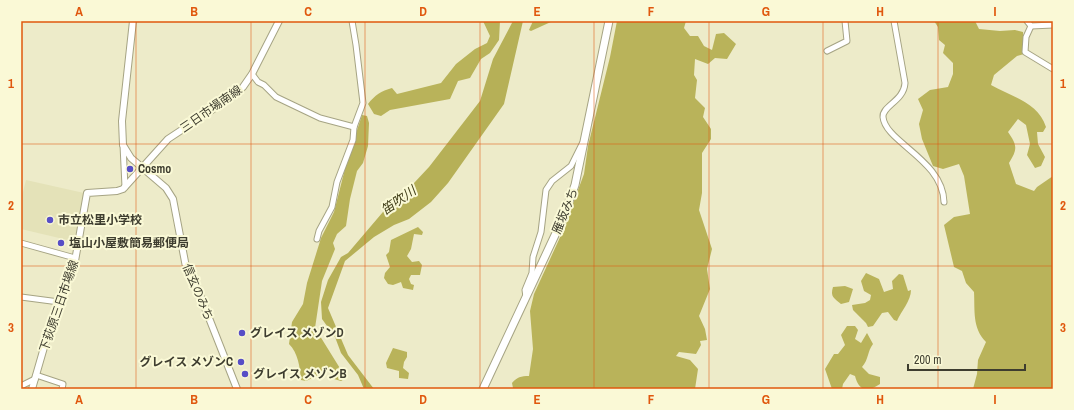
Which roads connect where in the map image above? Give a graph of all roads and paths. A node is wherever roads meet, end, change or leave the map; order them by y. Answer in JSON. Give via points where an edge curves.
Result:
{"nodes":[{"id":1,"x":133,"y":21,"type":"edge"},
{"id":2,"x":279,"y":21,"type":"edge"},
{"id":3,"x":352,"y":21,"type":"edge"},
{"id":4,"x":610,"y":21,"type":"edge"},
{"id":5,"x":845,"y":21,"type":"edge"},
{"id":6,"x":894,"y":21,"type":"edge"},
{"id":7,"x":1027,"y":21,"type":"edge"},
{"id":8,"x":1053,"y":25,"type":"edge"},
{"id":9,"x":1031,"y":26,"type":"junction"},
{"id":10,"x":826,"y":51,"type":"dead end"},
{"id":11,"x":1053,"y":69,"type":"edge"},
{"id":12,"x":252,"y":74,"type":"junction"},
{"id":13,"x":354,"y":127,"type":"junction"},
{"id":14,"x":586,"y":141,"type":"junction"},
{"id":15,"x":123,"y":145,"type":"junction"},
{"id":16,"x":143,"y":168,"type":"junction"},
{"id":17,"x":125,"y":187,"type":"junction"},
{"id":18,"x":944,"y":202,"type":"dead end"},
{"id":19,"x":317,"y":239,"type":"dead end"},
{"id":20,"x":21,"y":243,"type":"edge"},
{"id":21,"x":75,"y":258,"type":"junction"},
{"id":22,"x":21,"y":297,"type":"edge"},
{"id":23,"x":526,"y":298,"type":"junction"},
{"id":24,"x":59,"y":302,"type":"junction"},
{"id":25,"x":36,"y":377,"type":"junction"},
{"id":26,"x":21,"y":386,"type":"edge"},
{"id":27,"x":32,"y":389,"type":"edge"},
{"id":28,"x":62,"y":389,"type":"edge"},
{"id":29,"x":236,"y":389,"type":"edge"},
{"id":30,"x":483,"y":389,"type":"edge"}],
"edges":[{"from":1,"to":15,"type":"main road","via":[[122,121]]},
{"from":2,"to":12,"type":"main road","name":"三日市場南線"},
{"from":3,"to":13,"type":"street","via":[[363,102]]},
{"from":4,"to":14,"type":"highway","name":"雁坂みち"},
{"from":5,"to":10,"type":"street","via":[[847,41]]},
{"from":6,"to":18,"type":"street","via":[[905,83],[901,97],[885,110],[884,122],[933,171],[939,179]]},
{"from":7,"to":9,"type":"street"},
{"from":8,"to":9,"type":"street"},
{"from":9,"to":11,"type":"street","via":[[1026,37],[1025,52]]},
{"from":12,"to":13,"type":"street","via":[[276,97],[320,118]]},
{"from":12,"to":16,"type":"main road","name":"三日市場南線","via":[[236,94],[168,139]]},
{"from":13,"to":19,"type":"street","via":[[332,208]]},
{"from":14,"to":23,"type":"highway","name":"雁坂みち","via":[[568,207]]},
{"from":14,"to":23,"type":"street","via":[[580,147],[571,166],[548,186]]},
{"from":15,"to":16,"type":"main road","name":"信玄のみち","via":[[127,154]]},
{"from":15,"to":17,"type":"street"},
{"from":16,"to":17,"type":"main road"},
{"from":16,"to":29,"type":"main road","name":"信玄のみち","via":[[166,188],[173,200],[186,267],[196,285]]},
{"from":17,"to":21,"type":"main road","name":"下荻原三日市場線","via":[[117,191],[87,192]]},
{"from":20,"to":21,"type":"street"},
{"from":21,"to":24,"type":"main road","name":"下荻原三日市場線"},
{"from":22,"to":24,"type":"street"},
{"from":23,"to":30,"type":"highway","name":"雁坂みち"},
{"from":24,"to":25,"type":"main road","name":"下荻原三日市場線"},
{"from":25,"to":26,"type":"street"},
{"from":25,"to":27,"type":"main road","name":"下荻原三日市場線"},
{"from":25,"to":28,"type":"street","via":[[62,384]]}]}
